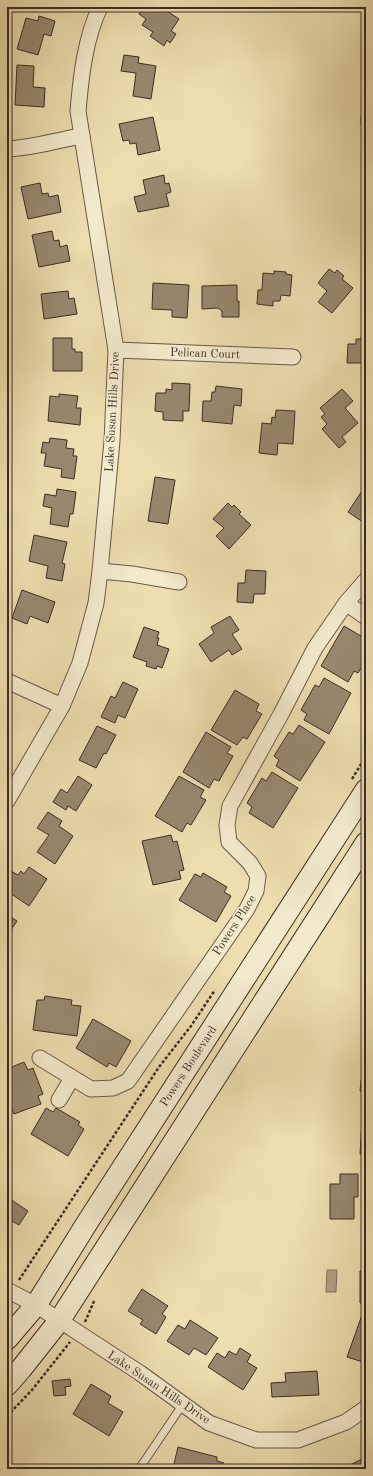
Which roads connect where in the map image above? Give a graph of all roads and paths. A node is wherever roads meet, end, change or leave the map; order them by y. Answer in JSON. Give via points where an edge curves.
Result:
{"nodes":[{"id":1,"x":100,"y":7,"type":"edge"},
{"id":2,"x":82,"y":136,"type":"junction"},
{"id":3,"x":7,"y":149,"type":"edge"},
{"id":4,"x":116,"y":350,"type":"junction"},
{"id":5,"x":293,"y":357,"type":"dead end"},
{"id":6,"x":100,"y":571,"type":"junction"},
{"id":7,"x":366,"y":580,"type":"edge"},
{"id":8,"x":179,"y":582,"type":"dead end"},
{"id":9,"x":346,"y":603,"type":"junction"},
{"id":10,"x":366,"y":617,"type":"edge"},
{"id":11,"x":7,"y":681,"type":"edge"},
{"id":12,"x":62,"y":706,"type":"junction"},
{"id":13,"x":366,"y":756,"type":"edge"},
{"id":14,"x":357,"y":787,"type":"edge"},
{"id":15,"x":7,"y":801,"type":"edge"},
{"id":16,"x":366,"y":843,"type":"edge"},
{"id":17,"x":215,"y":990,"type":"dead end"},
{"id":18,"x":40,"y":1058,"type":"dead end"},
{"id":19,"x":72,"y":1078,"type":"junction"},
{"id":20,"x":59,"y":1100,"type":"dead end"},
{"id":21,"x":9,"y":1291,"type":"edge"},
{"id":22,"x":36,"y":1305,"type":"junction"},
{"id":23,"x":59,"y":1321,"type":"junction"},
{"id":24,"x":7,"y":1339,"type":"edge"},
{"id":25,"x":7,"y":1385,"type":"edge"},
{"id":26,"x":183,"y":1404,"type":"junction"},
{"id":27,"x":366,"y":1408,"type":"edge"},
{"id":28,"x":139,"y":1469,"type":"edge"}],
"edges":[{"from":1,"to":2,"type":"street","name":"Lake Susan Hills Drive","via":[[86,48],[81,80],[78,111]]},
{"from":2,"to":3,"type":"street","via":[[26,148]]},
{"from":2,"to":4,"type":"street","name":"Lake Susan Hills Drive"},
{"from":4,"to":5,"type":"street","name":"Pelican Court"},
{"from":4,"to":6,"type":"street","name":"Lake Susan Hills Drive","via":[[112,442]]},
{"from":6,"to":8,"type":"street"},
{"from":6,"to":12,"type":"street","name":"Lake Susan Hills Drive","via":[[96,603],[80,663]]},
{"from":7,"to":9,"type":"street","name":"Powers Place"},
{"from":9,"to":10,"type":"street"},
{"from":9,"to":19,"type":"street","name":"Powers Place","via":[[315,648],[230,806],[227,825],[229,842],[250,863],[258,876],[256,891],[247,909],[128,1081],[113,1088],[91,1089]]},
{"from":11,"to":12,"type":"street"},
{"from":12,"to":15,"type":"street","name":"Lake Susan Hills Drive"},
{"from":13,"to":14,"type":"path"},
{"from":14,"to":22,"type":"main road","name":"Powers Boulevard"},
{"from":16,"to":23,"type":"main road"},
{"from":17,"to":21,"type":"path","via":[[159,1067]]},
{"from":18,"to":19,"type":"street","name":"Powers Place"},
{"from":19,"to":20,"type":"street"},
{"from":21,"to":22,"type":"street","name":"Lake Susan Hills Drive"},
{"from":22,"to":23,"type":"street","name":"Lake Susan Hills Drive"},
{"from":22,"to":24,"type":"main road","name":"Powers Boulevard"},
{"from":23,"to":25,"type":"main road"},
{"from":23,"to":26,"type":"street","name":"Lake Susan Hills Drive"},
{"from":26,"to":27,"type":"street","name":"Lake Susan Hills Drive","via":[[209,1422],[256,1440],[298,1440],[346,1422]]},
{"from":26,"to":28,"type":"lane"}]}
